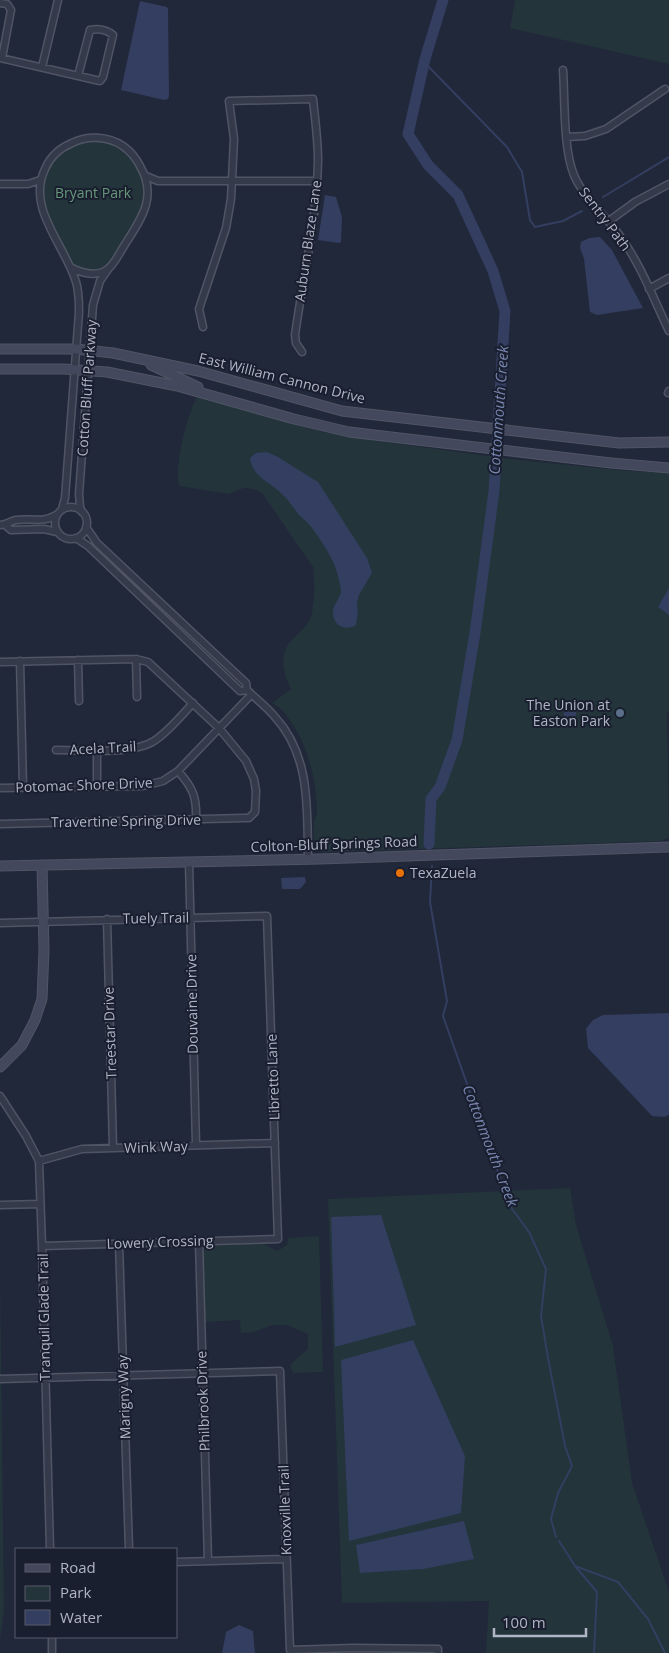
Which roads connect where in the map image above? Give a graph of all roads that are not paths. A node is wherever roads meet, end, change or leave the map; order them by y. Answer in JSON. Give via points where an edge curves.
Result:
{"nodes":[{"id":1,"x":58,"y":0,"type":"edge"},
{"id":2,"x":0,"y":3,"type":"edge"},
{"id":3,"x":1,"y":58,"type":"edge"},
{"id":4,"x":42,"y":68,"type":"junction"},
{"id":5,"x":563,"y":70,"type":"dead end"},
{"id":6,"x":78,"y":76,"type":"junction"},
{"id":7,"x":665,"y":90,"type":"dead end"},
{"id":8,"x":567,"y":137,"type":"junction"},
{"id":9,"x":146,"y":176,"type":"junction"},
{"id":10,"x":40,"y":180,"type":"junction"},
{"id":11,"x":158,"y":181,"type":"junction"},
{"id":12,"x":233,"y":181,"type":"junction"},
{"id":13,"x":316,"y":181,"type":"junction"},
{"id":14,"x":0,"y":184,"type":"edge"},
{"id":15,"x":28,"y":184,"type":"junction"},
{"id":16,"x":669,"y":184,"type":"edge"},
{"id":17,"x":148,"y":188,"type":"junction"},
{"id":18,"x":38,"y":191,"type":"junction"},
{"id":19,"x":609,"y":221,"type":"junction"},
{"id":20,"x":70,"y":267,"type":"junction"},
{"id":21,"x":109,"y":268,"type":"junction"},
{"id":22,"x":669,"y":278,"type":"edge"},
{"id":23,"x":649,"y":289,"type":"junction"},
{"id":24,"x":203,"y":327,"type":"dead end"},
{"id":25,"x":669,"y":331,"type":"edge"},
{"id":26,"x":0,"y":349,"type":"edge"},
{"id":27,"x":76,"y":349,"type":"junction"},
{"id":28,"x":89,"y":350,"type":"junction"},
{"id":29,"x":302,"y":352,"type":"dead end"},
{"id":30,"x":128,"y":356,"type":"junction"},
{"id":31,"x":0,"y":369,"type":"edge"},
{"id":32,"x":75,"y":369,"type":"junction"},
{"id":33,"x":87,"y":370,"type":"junction"},
{"id":34,"x":239,"y":404,"type":"junction"},
{"id":35,"x":669,"y":442,"type":"edge"},
{"id":36,"x":669,"y":468,"type":"edge"},
{"id":37,"x":62,"y":509,"type":"junction"},
{"id":38,"x":82,"y":512,"type":"junction"},
{"id":39,"x":56,"y":515,"type":"junction"},
{"id":40,"x":3,"y":525,"type":"edge"},
{"id":41,"x":86,"y":527,"type":"junction"},
{"id":42,"x":57,"y":532,"type":"junction"},
{"id":43,"x":76,"y":538,"type":"junction"},
{"id":44,"x":136,"y":659,"type":"junction"},
{"id":45,"x":78,"y":660,"type":"junction"},
{"id":46,"x":20,"y":661,"type":"junction"},
{"id":47,"x":0,"y":662,"type":"edge"},
{"id":48,"x":249,"y":692,"type":"junction"},
{"id":49,"x":137,"y":697,"type":"dead end"},
{"id":50,"x":79,"y":701,"type":"dead end"},
{"id":51,"x":193,"y":703,"type":"junction"},
{"id":52,"x":219,"y":728,"type":"junction"},
{"id":53,"x":56,"y":750,"type":"dead end"},
{"id":54,"x":97,"y":750,"type":"junction"},
{"id":55,"x":178,"y":771,"type":"junction"},
{"id":56,"x":97,"y":786,"type":"junction"},
{"id":57,"x":24,"y":787,"type":"junction"},
{"id":58,"x":0,"y":788,"type":"edge"},
{"id":59,"x":196,"y":820,"type":"junction"},
{"id":60,"x":0,"y":824,"type":"edge"},
{"id":61,"x":669,"y":847,"type":"edge"},
{"id":62,"x":308,"y":859,"type":"junction"},
{"id":63,"x":188,"y":862,"type":"junction"},
{"id":64,"x":42,"y":865,"type":"junction"},
{"id":65,"x":0,"y":866,"type":"edge"},
{"id":66,"x":267,"y":916,"type":"joint"},
{"id":67,"x":190,"y":918,"type":"junction"},
{"id":68,"x":106,"y":919,"type":"junction"},
{"id":69,"x":44,"y":921,"type":"junction"},
{"id":70,"x":0,"y":923,"type":"edge"},
{"id":71,"x":0,"y":1067,"type":"edge"},
{"id":72,"x":0,"y":1096,"type":"edge"},
{"id":73,"x":275,"y":1143,"type":"junction"},
{"id":74,"x":196,"y":1146,"type":"junction"},
{"id":75,"x":113,"y":1148,"type":"junction"},
{"id":76,"x":39,"y":1161,"type":"junction"},
{"id":77,"x":40,"y":1204,"type":"junction"},
{"id":78,"x":0,"y":1205,"type":"edge"},
{"id":79,"x":278,"y":1239,"type":"joint"},
{"id":80,"x":199,"y":1241,"type":"junction"},
{"id":81,"x":119,"y":1244,"type":"junction"},
{"id":82,"x":42,"y":1246,"type":"junction"},
{"id":83,"x":202,"y":1374,"type":"junction"},
{"id":84,"x":124,"y":1376,"type":"junction"},
{"id":85,"x":0,"y":1379,"type":"edge"},
{"id":86,"x":45,"y":1379,"type":"junction"},
{"id":87,"x":50,"y":1548,"type":"edge"},
{"id":88,"x":129,"y":1548,"type":"edge"},
{"id":89,"x":286,"y":1559,"type":"junction"},
{"id":90,"x":208,"y":1561,"type":"junction"},
{"id":91,"x":178,"y":1562,"type":"edge"},
{"id":92,"x":52,"y":1638,"type":"edge"},
{"id":93,"x":353,"y":1650,"type":"edge"},
{"id":94,"x":438,"y":1651,"type":"edge"},
{"id":95,"x":52,"y":1653,"type":"edge"}],
"edges":[{"from":1,"to":4,"type":"street"},
{"from":2,"to":3,"type":"street","via":[[7,4],[11,10]]},
{"from":3,"to":4,"type":"street"},
{"from":4,"to":6,"type":"street"},
{"from":5,"to":8,"type":"street","name":"Sentry Path"},
{"from":6,"to":6,"type":"street","via":[[100,81],[103,77],[112,36],[107,30],[90,30]]},
{"from":7,"to":8,"type":"street","via":[[606,129],[585,136]]},
{"from":8,"to":19,"type":"street","name":"Sentry Path","via":[[574,176]]},
{"from":9,"to":10,"type":"street","via":[[136,158],[121,145],[90,138],[74,141],[59,150],[47,164]]},
{"from":9,"to":11,"type":"street"},
{"from":9,"to":17,"type":"street"},
{"from":10,"to":15,"type":"street"},
{"from":10,"to":18,"type":"street"},
{"from":11,"to":12,"type":"street"},
{"from":11,"to":17,"type":"street"},
{"from":12,"to":13,"type":"street"},
{"from":12,"to":13,"type":"street","name":"Auburn Blaze Lane","via":[[234,139],[229,101],[313,99]]},
{"from":12,"to":24,"type":"street","via":[[226,228],[199,309]]},
{"from":13,"to":29,"type":"street","name":"Auburn Blaze Lane","via":[[314,215],[295,335]]},
{"from":14,"to":15,"type":"street"},
{"from":15,"to":18,"type":"street"},
{"from":16,"to":19,"type":"street","via":[[635,202]]},
{"from":17,"to":21,"type":"street","via":[[142,218]]},
{"from":18,"to":20,"type":"street","via":[[41,208]]},
{"from":19,"to":23,"type":"street","name":"Sentry Path","via":[[627,246]]},
{"from":20,"to":21,"type":"street","via":[[93,274]]},
{"from":20,"to":27,"type":"street","name":"Cotton Bluff Parkway","via":[[79,302]]},
{"from":21,"to":28,"type":"street","name":"Cotton Bluff Parkway","via":[[100,282],[93,305]]},
{"from":22,"to":23,"type":"street"},
{"from":23,"to":25,"type":"street","name":"Sentry Path"},
{"from":26,"to":27,"type":"street","name":"East William Cannon Drive"},
{"from":27,"to":28,"type":"street","name":"East William Cannon Drive"},
{"from":27,"to":32,"type":"street","name":"Cotton Bluff Parkway"},
{"from":28,"to":30,"type":"street","name":"East William Cannon Drive"},
{"from":28,"to":33,"type":"street","name":"Cotton Bluff Parkway"},
{"from":30,"to":34,"type":"street","name":"East William Cannon Drive"},
{"from":30,"to":35,"type":"street","name":"East William Cannon Drive","via":[[198,371],[342,411],[619,443]]},
{"from":31,"to":32,"type":"street","name":"East William Cannon Drive"},
{"from":32,"to":33,"type":"street","name":"East William Cannon Drive"},
{"from":32,"to":37,"type":"street","name":"Cotton Bluff Parkway"},
{"from":33,"to":34,"type":"street","name":"East William Cannon Drive","via":[[155,381]]},
{"from":33,"to":38,"type":"street","name":"Cotton Bluff Parkway","via":[[79,494]]},
{"from":34,"to":36,"type":"street","name":"East William Cannon Drive","via":[[349,432]]},
{"from":37,"to":38,"type":"street","via":[[71,507]]},
{"from":37,"to":39,"type":"street"},
{"from":38,"to":41,"type":"street","via":[[87,520]]},
{"from":39,"to":40,"type":"street","via":[[47,520],[13,521]]},
{"from":39,"to":42,"type":"street","via":[[54,524]]},
{"from":40,"to":42,"type":"street","via":[[11,530]]},
{"from":41,"to":43,"type":"street"},
{"from":41,"to":48,"type":"street","via":[[97,543],[246,683]]},
{"from":42,"to":43,"type":"street","via":[[65,538]]},
{"from":43,"to":48,"type":"street","via":[[240,691]]},
{"from":44,"to":45,"type":"street"},
{"from":44,"to":49,"type":"street"},
{"from":44,"to":51,"type":"street","via":[[153,665]]},
{"from":45,"to":46,"type":"street"},
{"from":45,"to":50,"type":"street"},
{"from":46,"to":47,"type":"street"},
{"from":46,"to":57,"type":"street"},
{"from":48,"to":52,"type":"street","name":"Potomac Shore Drive"},
{"from":48,"to":62,"type":"street","via":[[283,727],[302,768],[307,798]]},
{"from":51,"to":52,"type":"street"},
{"from":51,"to":54,"type":"street","name":"Acela Trail","via":[[152,742],[133,749]]},
{"from":52,"to":55,"type":"street","name":"Potomac Shore Drive"},
{"from":52,"to":59,"type":"street","name":"Travertine Spring Drive","via":[[251,770],[256,791],[255,808],[251,816],[244,818]]},
{"from":53,"to":54,"type":"street","name":"Acela Trail"},
{"from":54,"to":56,"type":"street"},
{"from":55,"to":56,"type":"street","name":"Potomac Shore Drive","via":[[151,784]]},
{"from":55,"to":59,"type":"street","via":[[192,789]]},
{"from":56,"to":57,"type":"street","name":"Potomac Shore Drive"},
{"from":57,"to":58,"type":"street","name":"Potomac Shore Drive"},
{"from":59,"to":60,"type":"street","name":"Travertine Spring Drive"},
{"from":61,"to":62,"type":"street","name":"Colton-Bluff Springs Road"},
{"from":62,"to":63,"type":"street","name":"Colton-Bluff Springs Road"},
{"from":63,"to":64,"type":"street","name":"Colton-Bluff Springs Road"},
{"from":63,"to":67,"type":"street","name":"Douvaine Drive"},
{"from":64,"to":65,"type":"street","name":"Colton-Bluff Springs Road"},
{"from":64,"to":69,"type":"street"},
{"from":66,"to":67,"type":"street","name":"Tuely Trail"},
{"from":66,"to":73,"type":"street","name":"Libretto Lane"},
{"from":67,"to":68,"type":"street","name":"Tuely Trail"},
{"from":67,"to":74,"type":"street","name":"Douvaine Drive"},
{"from":68,"to":69,"type":"street","name":"Tuely Trail"},
{"from":68,"to":75,"type":"street","name":"Treestar Drive"},
{"from":69,"to":70,"type":"street","name":"Tuely Trail"},
{"from":69,"to":71,"type":"street","via":[[42,999],[22,1045]]},
{"from":72,"to":76,"type":"street","name":"Tranquil Glade Trail"},
{"from":73,"to":74,"type":"street","name":"Wink Way"},
{"from":73,"to":79,"type":"street","name":"Libretto Lane"},
{"from":74,"to":75,"type":"street","name":"Wink Way"},
{"from":75,"to":76,"type":"street","name":"Wink Way","via":[[82,1149]]},
{"from":76,"to":77,"type":"street","name":"Tranquil Glade Trail"},
{"from":77,"to":78,"type":"street"},
{"from":77,"to":82,"type":"street","name":"Tranquil Glade Trail"},
{"from":79,"to":80,"type":"street","name":"Lowery Crossing"},
{"from":80,"to":81,"type":"street","name":"Lowery Crossing"},
{"from":80,"to":83,"type":"street","name":"Philbrook Drive"},
{"from":81,"to":82,"type":"street","name":"Lowery Crossing"},
{"from":81,"to":84,"type":"street","name":"Marigny Way"},
{"from":82,"to":86,"type":"street","name":"Tranquil Glade Trail"},
{"from":83,"to":84,"type":"street"},
{"from":83,"to":89,"type":"street","name":"Knoxville Trail","via":[[280,1371]]},
{"from":83,"to":90,"type":"street","name":"Philbrook Drive"},
{"from":84,"to":86,"type":"street"},
{"from":84,"to":88,"type":"street","name":"Marigny Way"},
{"from":85,"to":86,"type":"street"},
{"from":86,"to":87,"type":"street","name":"Tranquil Glade Trail"},
{"from":89,"to":90,"type":"street"},
{"from":89,"to":93,"type":"street","name":"Knoxville Trail","via":[[290,1650]]},
{"from":90,"to":91,"type":"street"},
{"from":92,"to":95,"type":"street"},
{"from":93,"to":94,"type":"street"}]}
